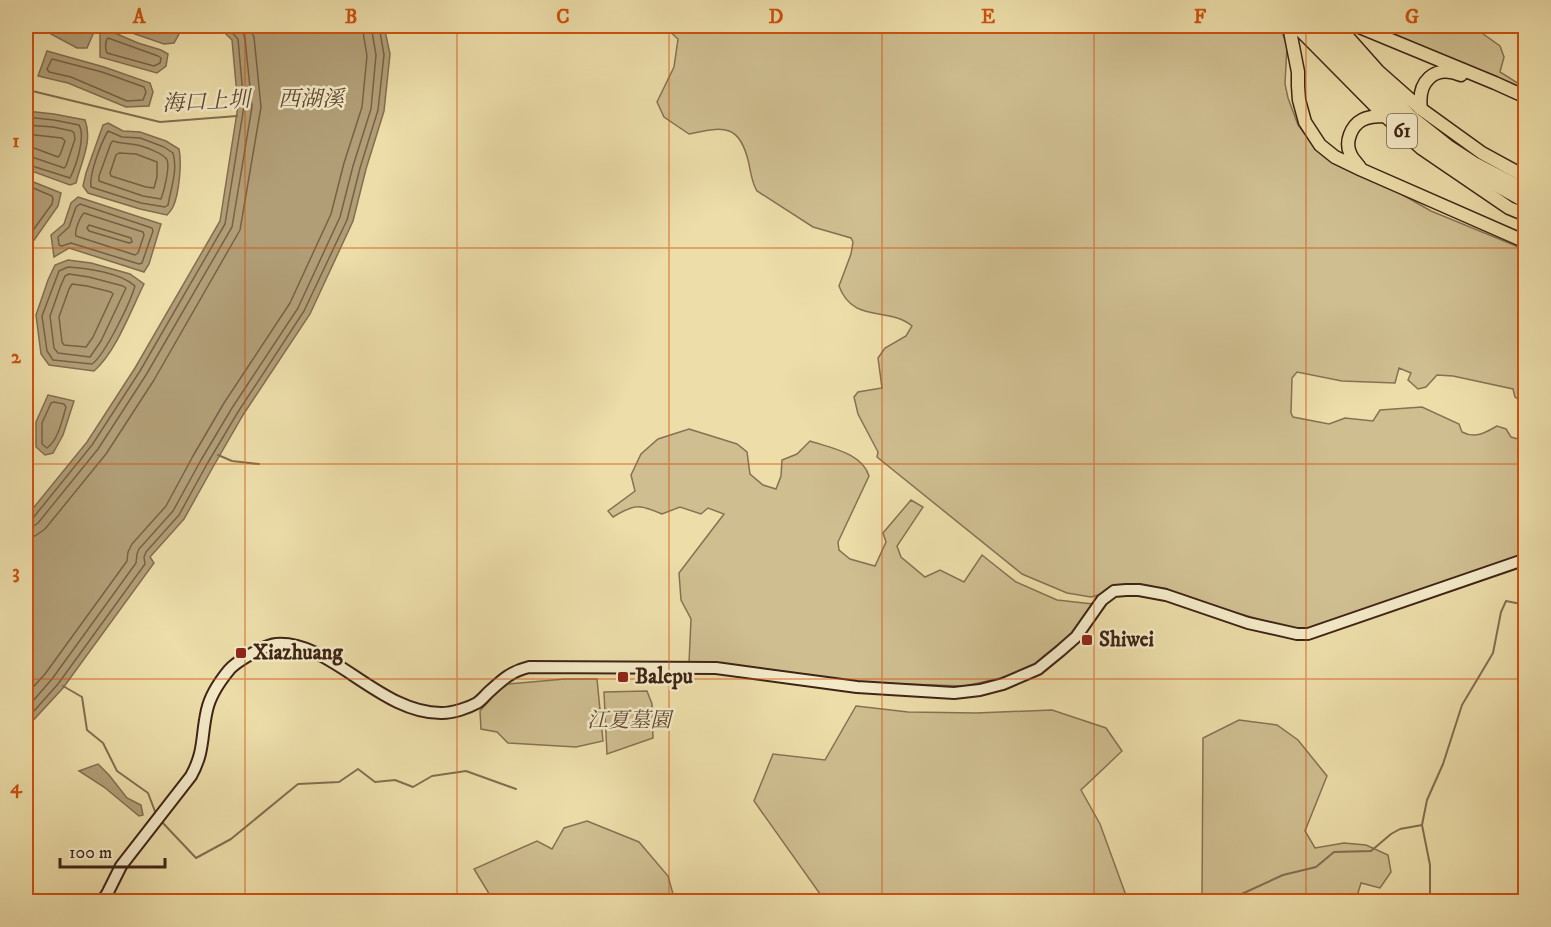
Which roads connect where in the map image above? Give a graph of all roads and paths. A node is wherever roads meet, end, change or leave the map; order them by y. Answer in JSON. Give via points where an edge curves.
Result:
{"nodes":[{"id":1,"x":1289,"y":26,"type":"edge"},
{"id":2,"x":1296,"y":26,"type":"edge"},
{"id":3,"x":1307,"y":26,"type":"edge"},
{"id":4,"x":1323,"y":26,"type":"edge"},
{"id":5,"x":1338,"y":26,"type":"edge"},
{"id":6,"x":1357,"y":26,"type":"edge"},
{"id":7,"x":1526,"y":97,"type":"edge"},
{"id":8,"x":1526,"y":102,"type":"edge"},
{"id":9,"x":1421,"y":109,"type":"junction"},
{"id":10,"x":1385,"y":116,"type":"junction"},
{"id":11,"x":1362,"y":170,"type":"junction"},
{"id":12,"x":1526,"y":177,"type":"edge"},
{"id":13,"x":1526,"y":190,"type":"edge"},
{"id":14,"x":1526,"y":202,"type":"edge"},
{"id":15,"x":1526,"y":215,"type":"edge"},
{"id":16,"x":1526,"y":242,"type":"edge"},
{"id":17,"x":1526,"y":559,"type":"edge"},
{"id":18,"x":101,"y":902,"type":"edge"}],
"edges":[{"from":1,"to":11,"type":"main road","via":[[1305,122],[1320,145],[1335,158]]},
{"from":2,"to":10,"type":"main road","number":"61"},
{"from":3,"to":14,"type":"main road","number":"61","via":[[1403,125],[1442,155]]},
{"from":4,"to":13,"type":"main road","number":"61","via":[[1408,115],[1474,163]]},
{"from":5,"to":9,"type":"main road","number":"61","via":[[1378,72]]},
{"from":6,"to":7,"type":"main road"},
{"from":8,"to":9,"type":"main road","via":[[1456,73],[1438,72],[1421,90]]},
{"from":9,"to":12,"type":"main road","number":"61","via":[[1482,153]]},
{"from":10,"to":11,"type":"main road","via":[[1362,119],[1350,134],[1350,153]]},
{"from":10,"to":15,"type":"main road","number":"61","via":[[1452,170]]},
{"from":11,"to":16,"type":"main road"},
{"from":17,"to":18,"type":"main road","via":[[1308,634],[1248,623],[1166,595],[1114,591],[1102,600],[1076,637],[1038,669],[1003,684],[954,693],[857,687],[716,668],[529,667],[516,670],[478,702],[442,713],[404,705],[308,650],[274,644],[230,668],[207,708],[202,748],[191,776],[121,866]]}]}
